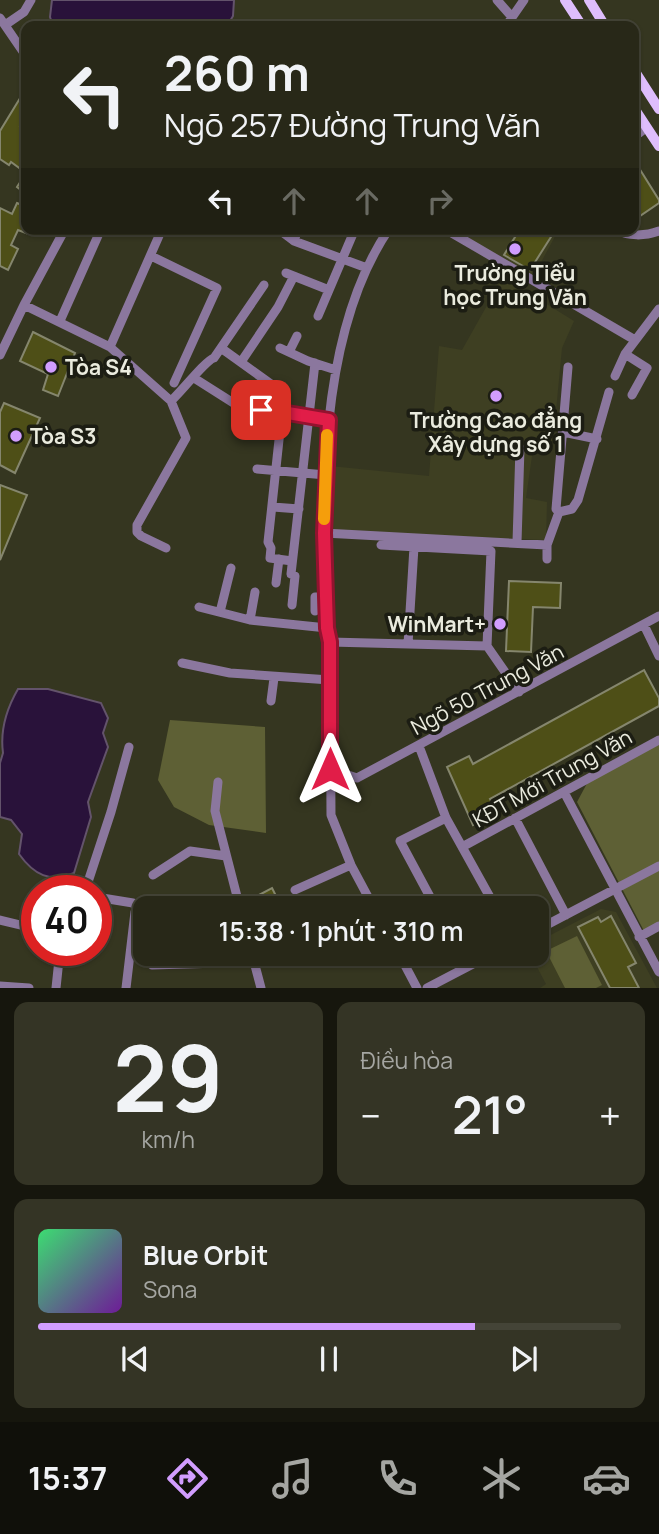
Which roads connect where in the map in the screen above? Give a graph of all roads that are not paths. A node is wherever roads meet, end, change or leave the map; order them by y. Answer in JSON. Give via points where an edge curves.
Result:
{"nodes":[{"id":1,"x":31,"y":0,"type":"edge"},
{"id":2,"x":497,"y":0,"type":"edge"},
{"id":3,"x":523,"y":0,"type":"edge"},
{"id":4,"x":565,"y":0,"type":"edge"},
{"id":5,"x":589,"y":0,"type":"edge"},
{"id":6,"x":512,"y":17,"type":"junction"},
{"id":7,"x":2,"y":21,"type":"edge"},
{"id":8,"x":509,"y":21,"type":"edge"},
{"id":9,"x":579,"y":21,"type":"edge"},
{"id":10,"x":602,"y":21,"type":"edge"},
{"id":11,"x":21,"y":49,"type":"edge"},
{"id":12,"x":639,"y":78,"type":"edge"},
{"id":13,"x":659,"y":109,"type":"edge"},
{"id":14,"x":639,"y":116,"type":"edge"},
{"id":15,"x":646,"y":128,"type":"junction"},
{"id":16,"x":639,"y":133,"type":"edge"},
{"id":17,"x":659,"y":146,"type":"edge"},
{"id":18,"x":659,"y":230,"type":"edge"},
{"id":19,"x":639,"y":234,"type":"edge"},
{"id":20,"x":62,"y":235,"type":"edge"},
{"id":21,"x":99,"y":235,"type":"edge"},
{"id":22,"x":159,"y":235,"type":"edge"},
{"id":23,"x":349,"y":235,"type":"edge"},
{"id":24,"x":386,"y":235,"type":"edge"},
{"id":25,"x":455,"y":235,"type":"edge"},
{"id":26,"x":291,"y":236,"type":"edge"},
{"id":27,"x":150,"y":257,"type":"junction"},
{"id":28,"x":342,"y":259,"type":"junction"},
{"id":29,"x":367,"y":268,"type":"junction"},
{"id":30,"x":264,"y":285,"type":"dead end"},
{"id":31,"x":330,"y":290,"type":"junction"},
{"id":32,"x":24,"y":305,"type":"junction"},
{"id":33,"x":659,"y":309,"type":"edge"},
{"id":34,"x":318,"y":316,"type":"dead end"},
{"id":35,"x":60,"y":321,"type":"junction"},
{"id":36,"x":297,"y":336,"type":"dead end"},
{"id":37,"x":635,"y":340,"type":"junction"},
{"id":38,"x":110,"y":347,"type":"junction"},
{"id":39,"x":221,"y":348,"type":"junction"},
{"id":40,"x":625,"y":354,"type":"junction"},
{"id":41,"x":0,"y":355,"type":"edge"},
{"id":42,"x":241,"y":362,"type":"junction"},
{"id":43,"x":315,"y":363,"type":"junction"},
{"id":44,"x":568,"y":367,"type":"dead end"},
{"id":45,"x":336,"y":370,"type":"junction"},
{"id":46,"x":615,"y":376,"type":"dead end"},
{"id":47,"x":194,"y":378,"type":"junction"},
{"id":48,"x":174,"y":383,"type":"dead end"},
{"id":49,"x":609,"y":392,"type":"dead end"},
{"id":50,"x":632,"y":395,"type":"dead end"},
{"id":51,"x":171,"y":401,"type":"junction"},
{"id":52,"x":267,"y":405,"type":"junction"},
{"id":53,"x":282,"y":412,"type":"junction"},
{"id":54,"x":308,"y":416,"type":"junction"},
{"id":55,"x":329,"y":420,"type":"junction"},
{"id":56,"x":563,"y":432,"type":"junction"},
{"id":57,"x":597,"y":439,"type":"junction"},
{"id":58,"x":482,"y":446,"type":"dead end"},
{"id":59,"x":257,"y":469,"type":"dead end"},
{"id":60,"x":277,"y":471,"type":"junction"},
{"id":61,"x":303,"y":473,"type":"junction"},
{"id":62,"x":326,"y":475,"type":"junction"},
{"id":63,"x":273,"y":507,"type":"junction"},
{"id":64,"x":299,"y":509,"type":"junction"},
{"id":65,"x":559,"y":512,"type":"junction"},
{"id":66,"x":324,"y":533,"type":"junction"},
{"id":67,"x":517,"y":542,"type":"junction"},
{"id":68,"x":381,"y":545,"type":"dead end"},
{"id":69,"x":547,"y":545,"type":"junction"},
{"id":70,"x":414,"y":547,"type":"junction"},
{"id":71,"x":166,"y":548,"type":"dead end"},
{"id":72,"x":279,"y":559,"type":"junction"},
{"id":73,"x":547,"y":559,"type":"dead end"},
{"id":74,"x":292,"y":561,"type":"junction"},
{"id":75,"x":231,"y":568,"type":"dead end"},
{"id":76,"x":276,"y":583,"type":"dead end"},
{"id":77,"x":255,"y":592,"type":"dead end"},
{"id":78,"x":326,"y":597,"type":"junction"},
{"id":79,"x":292,"y":605,"type":"dead end"},
{"id":80,"x":199,"y":607,"type":"dead end"},
{"id":81,"x":315,"y":611,"type":"dead end"},
{"id":82,"x":220,"y":612,"type":"junction"},
{"id":83,"x":659,"y":616,"type":"edge"},
{"id":84,"x":250,"y":620,"type":"junction"},
{"id":85,"x":644,"y":625,"type":"junction"},
{"id":86,"x":327,"y":628,"type":"junction"},
{"id":87,"x":330,"y":642,"type":"junction"},
{"id":88,"x":408,"y":644,"type":"junction"},
{"id":89,"x":487,"y":646,"type":"junction"},
{"id":90,"x":659,"y":656,"type":"edge"},
{"id":91,"x":182,"y":663,"type":"dead end"},
{"id":92,"x":274,"y":678,"type":"junction"},
{"id":93,"x":330,"y":680,"type":"junction"},
{"id":94,"x":519,"y":692,"type":"junction"},
{"id":95,"x":271,"y":701,"type":"dead end"},
{"id":96,"x":659,"y":740,"type":"edge"},
{"id":97,"x":419,"y":746,"type":"junction"},
{"id":98,"x":129,"y":747,"type":"dead end"},
{"id":99,"x":330,"y":769,"type":"junction"},
{"id":100,"x":218,"y":782,"type":"dead end"},
{"id":101,"x":565,"y":792,"type":"junction"},
{"id":102,"x":446,"y":818,"type":"junction"},
{"id":103,"x":515,"y":818,"type":"junction"},
{"id":104,"x":462,"y":847,"type":"junction"},
{"id":105,"x":226,"y":856,"type":"junction"},
{"id":106,"x":351,"y":864,"type":"junction"},
{"id":107,"x":659,"y":866,"type":"edge"},
{"id":108,"x":90,"y":875,"type":"edge"},
{"id":109,"x":153,"y":875,"type":"dead end"},
{"id":110,"x":616,"y":889,"type":"junction"},
{"id":111,"x":295,"y":890,"type":"dead end"},
{"id":112,"x":236,"y":896,"type":"edge"},
{"id":113,"x":368,"y":896,"type":"edge"},
{"id":114,"x":430,"y":896,"type":"edge"},
{"id":115,"x":489,"y":896,"type":"edge"},
{"id":116,"x":112,"y":900,"type":"edge"},
{"id":117,"x":133,"y":904,"type":"edge"},
{"id":118,"x":566,"y":915,"type":"junction"},
{"id":119,"x":0,"y":920,"type":"edge"},
{"id":120,"x":549,"y":924,"type":"edge"},
{"id":121,"x":21,"y":925,"type":"edge"},
{"id":122,"x":659,"y":926,"type":"edge"},
{"id":123,"x":133,"y":931,"type":"edge"},
{"id":124,"x":639,"y":937,"type":"junction"},
{"id":125,"x":58,"y":966,"type":"edge"},
{"id":126,"x":255,"y":966,"type":"edge"},
{"id":127,"x":405,"y":966,"type":"edge"},
{"id":128,"x":467,"y":967,"type":"edge"},
{"id":129,"x":659,"y":972,"type":"edge"},
{"id":130,"x":0,"y":986,"type":"edge"},
{"id":131,"x":29,"y":988,"type":"edge"},
{"id":132,"x":56,"y":988,"type":"edge"},
{"id":133,"x":126,"y":988,"type":"edge"},
{"id":134,"x":261,"y":988,"type":"edge"},
{"id":135,"x":417,"y":988,"type":"edge"},
{"id":136,"x":427,"y":988,"type":"edge"}],
"edges":[{"from":1,"to":7,"type":"street","via":[[24,12]]},
{"from":2,"to":6,"type":"street"},
{"from":3,"to":6,"type":"street"},
{"from":4,"to":9,"type":"main road"},
{"from":5,"to":10,"type":"main road"},
{"from":6,"to":8,"type":"street"},
{"from":7,"to":11,"type":"street"},
{"from":12,"to":13,"type":"main road"},
{"from":14,"to":15,"type":"main road"},
{"from":15,"to":16,"type":"street"},
{"from":15,"to":17,"type":"main road"},
{"from":18,"to":19,"type":"street"},
{"from":20,"to":32,"type":"street"},
{"from":21,"to":35,"type":"street"},
{"from":22,"to":27,"type":"street"},
{"from":23,"to":28,"type":"street"},
{"from":24,"to":29,"type":"street"},
{"from":25,"to":37,"type":"street"},
{"from":26,"to":28,"type":"street"},
{"from":27,"to":38,"type":"street"},
{"from":27,"to":48,"type":"street","via":[[217,288]]},
{"from":28,"to":29,"type":"street"},
{"from":28,"to":31,"type":"street"},
{"from":29,"to":45,"type":"street"},
{"from":30,"to":39,"type":"street"},
{"from":31,"to":34,"type":"street"},
{"from":31,"to":42,"type":"street","via":[[290,274],[278,307]]},
{"from":32,"to":35,"type":"street"},
{"from":32,"to":41,"type":"street"},
{"from":33,"to":37,"type":"street"},
{"from":35,"to":38,"type":"street"},
{"from":36,"to":43,"type":"street","via":[[285,350]]},
{"from":37,"to":40,"type":"street"},
{"from":38,"to":51,"type":"street"},
{"from":39,"to":42,"type":"street"},
{"from":39,"to":47,"type":"street"},
{"from":40,"to":46,"type":"street"},
{"from":40,"to":50,"type":"street","via":[[647,368]]},
{"from":42,"to":52,"type":"street","via":[[275,387]]},
{"from":43,"to":45,"type":"street"},
{"from":43,"to":54,"type":"street"},
{"from":44,"to":56,"type":"street"},
{"from":45,"to":55,"type":"street"},
{"from":47,"to":51,"type":"street"},
{"from":47,"to":52,"type":"street","via":[[255,418]]},
{"from":49,"to":57,"type":"street"},
{"from":51,"to":71,"type":"street","via":[[186,438],[136,525],[141,537]]},
{"from":52,"to":53,"type":"street"},
{"from":53,"to":54,"type":"street"},
{"from":53,"to":60,"type":"street"},
{"from":54,"to":55,"type":"street"},
{"from":54,"to":61,"type":"street"},
{"from":55,"to":62,"type":"street"},
{"from":56,"to":57,"type":"street"},
{"from":56,"to":65,"type":"street"},
{"from":57,"to":65,"type":"street","via":[[578,500],[572,509]]},
{"from":58,"to":67,"type":"street","via":[[520,449]]},
{"from":59,"to":60,"type":"street"},
{"from":60,"to":61,"type":"street"},
{"from":60,"to":63,"type":"street"},
{"from":61,"to":62,"type":"street"},
{"from":61,"to":64,"type":"street"},
{"from":62,"to":66,"type":"street"},
{"from":63,"to":64,"type":"street"},
{"from":63,"to":72,"type":"street","via":[[268,542],[270,558]]},
{"from":64,"to":74,"type":"street"},
{"from":65,"to":69,"type":"street"},
{"from":66,"to":67,"type":"street"},
{"from":66,"to":78,"type":"street"},
{"from":67,"to":69,"type":"street"},
{"from":68,"to":70,"type":"street"},
{"from":69,"to":73,"type":"street"},
{"from":70,"to":88,"type":"street"},
{"from":70,"to":89,"type":"street","via":[[491,551]]},
{"from":72,"to":74,"type":"street"},
{"from":72,"to":76,"type":"street"},
{"from":74,"to":79,"type":"street"},
{"from":75,"to":82,"type":"street"},
{"from":77,"to":84,"type":"street"},
{"from":78,"to":81,"type":"street","via":[[315,597]]},
{"from":78,"to":86,"type":"street"},
{"from":80,"to":82,"type":"street"},
{"from":82,"to":84,"type":"street"},
{"from":83,"to":85,"type":"street","name":"Ngõ 50 Trung Văn"},
{"from":84,"to":86,"type":"street"},
{"from":85,"to":90,"type":"street"},
{"from":85,"to":94,"type":"street","name":"Ngõ 50 Trung Văn"},
{"from":86,"to":87,"type":"street"},
{"from":87,"to":88,"type":"street"},
{"from":87,"to":93,"type":"street"},
{"from":88,"to":89,"type":"street"},
{"from":89,"to":94,"type":"street"},
{"from":91,"to":92,"type":"street"},
{"from":92,"to":93,"type":"street"},
{"from":92,"to":95,"type":"street"},
{"from":93,"to":99,"type":"street"},
{"from":94,"to":97,"type":"street","name":"Ngõ 50 Trung Văn"},
{"from":96,"to":101,"type":"street","name":"KĐT Mới Trung Văn"},
{"from":97,"to":99,"type":"street","name":"Ngõ 50 Trung Văn","via":[[357,778]]},
{"from":97,"to":102,"type":"street"},
{"from":98,"to":108,"type":"street"},
{"from":99,"to":106,"type":"street","via":[[331,815]]},
{"from":100,"to":105,"type":"street","via":[[215,811]]},
{"from":101,"to":103,"type":"street","name":"KĐT Mới Trung Văn"},
{"from":101,"to":110,"type":"street"},
{"from":102,"to":104,"type":"street"},
{"from":102,"to":114,"type":"street","via":[[400,841]]},
{"from":103,"to":104,"type":"street","name":"KĐT Mới Trung Văn"},
{"from":103,"to":118,"type":"street"},
{"from":104,"to":115,"type":"street"},
{"from":105,"to":109,"type":"street","via":[[190,851]]},
{"from":105,"to":112,"type":"street"},
{"from":106,"to":111,"type":"street"},
{"from":106,"to":113,"type":"street"},
{"from":107,"to":110,"type":"street"},
{"from":110,"to":118,"type":"street"},
{"from":110,"to":124,"type":"street"},
{"from":116,"to":117,"type":"street"},
{"from":118,"to":120,"type":"street"},
{"from":119,"to":121,"type":"street"},
{"from":122,"to":124,"type":"street"},
{"from":123,"to":133,"type":"street"},
{"from":124,"to":129,"type":"street"},
{"from":125,"to":132,"type":"street"},
{"from":126,"to":134,"type":"street"},
{"from":127,"to":135,"type":"street"},
{"from":128,"to":136,"type":"street"},
{"from":130,"to":131,"type":"street"}]}
